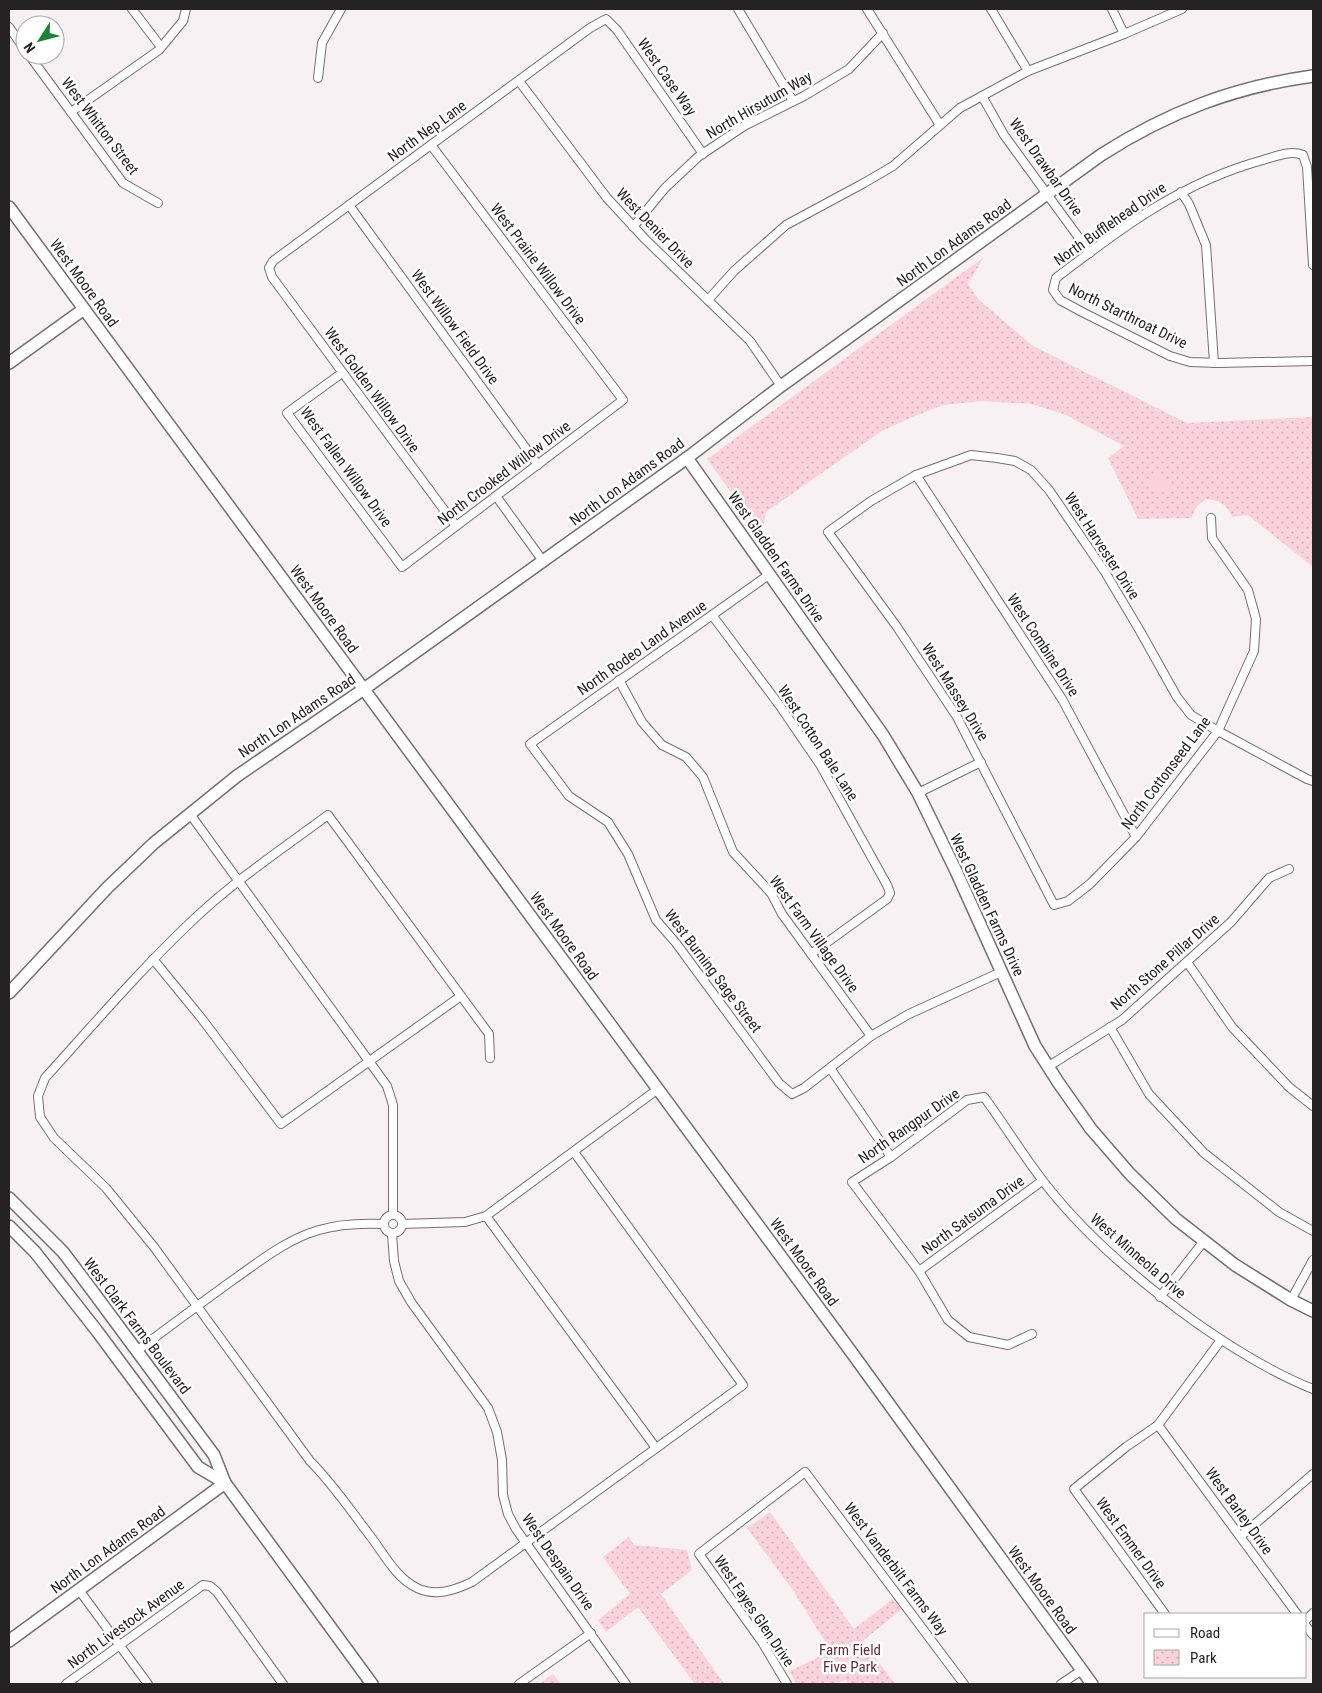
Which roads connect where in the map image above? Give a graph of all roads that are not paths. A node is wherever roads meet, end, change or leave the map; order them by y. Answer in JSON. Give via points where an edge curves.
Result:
{"nodes":[{"id":1,"x":132,"y":9,"type":"edge"},
{"id":2,"x":186,"y":9,"type":"edge"},
{"id":3,"x":341,"y":9,"type":"edge"},
{"id":4,"x":738,"y":9,"type":"edge"},
{"id":5,"x":867,"y":9,"type":"edge"},
{"id":6,"x":991,"y":9,"type":"edge"},
{"id":7,"x":1112,"y":9,"type":"edge"},
{"id":8,"x":1182,"y":9,"type":"edge"},
{"id":9,"x":606,"y":19,"type":"joint"},
{"id":10,"x":882,"y":33,"type":"junction"},
{"id":11,"x":1124,"y":34,"type":"junction"},
{"id":12,"x":161,"y":47,"type":"junction"},
{"id":13,"x":36,"y":65,"type":"edge"},
{"id":14,"x":1028,"y":71,"type":"junction"},
{"id":15,"x":1313,"y":76,"type":"edge"},
{"id":16,"x":318,"y":78,"type":"dead end"},
{"id":17,"x":519,"y":81,"type":"junction"},
{"id":18,"x":982,"y":96,"type":"junction"},
{"id":19,"x":794,"y":101,"type":"junction"},
{"id":20,"x":70,"y":112,"type":"junction"},
{"id":21,"x":940,"y":125,"type":"junction"},
{"id":22,"x":432,"y":145,"type":"junction"},
{"id":23,"x":703,"y":154,"type":"junction"},
{"id":24,"x":1181,"y":192,"type":"junction"},
{"id":25,"x":1047,"y":194,"type":"junction"},
{"id":26,"x":158,"y":203,"type":"dead end"},
{"id":27,"x":349,"y":206,"type":"junction"},
{"id":28,"x":9,"y":207,"type":"edge"},
{"id":29,"x":633,"y":227,"type":"junction"},
{"id":30,"x":1090,"y":253,"type":"junction"},
{"id":31,"x":1313,"y":265,"type":"edge"},
{"id":32,"x":268,"y":268,"type":"joint"},
{"id":33,"x":1053,"y":290,"type":"joint"},
{"id":34,"x":708,"y":300,"type":"junction"},
{"id":35,"x":84,"y":309,"type":"junction"},
{"id":36,"x":1313,"y":361,"type":"edge"},
{"id":37,"x":9,"y":363,"type":"edge"},
{"id":38,"x":1214,"y":363,"type":"junction"},
{"id":39,"x":342,"y":373,"type":"junction"},
{"id":40,"x":781,"y":386,"type":"junction"},
{"id":41,"x":623,"y":400,"type":"joint"},
{"id":42,"x":687,"y":458,"type":"junction"},
{"id":43,"x":538,"y":465,"type":"junction"},
{"id":44,"x":916,"y":475,"type":"junction"},
{"id":45,"x":496,"y":496,"type":"junction"},
{"id":46,"x":1211,"y":518,"type":"dead end"},
{"id":47,"x":456,"y":526,"type":"junction"},
{"id":48,"x":828,"y":532,"type":"joint"},
{"id":49,"x":543,"y":561,"type":"junction"},
{"id":50,"x":402,"y":567,"type":"joint"},
{"id":51,"x":770,"y":574,"type":"junction"},
{"id":52,"x":712,"y":615,"type":"junction"},
{"id":53,"x":619,"y":680,"type":"junction"},
{"id":54,"x":364,"y":689,"type":"junction"},
{"id":55,"x":1218,"y":731,"type":"junction"},
{"id":56,"x":530,"y":744,"type":"joint"},
{"id":57,"x":981,"y":762,"type":"junction"},
{"id":58,"x":1313,"y":781,"type":"edge"},
{"id":59,"x":918,"y":793,"type":"junction"},
{"id":60,"x":190,"y":814,"type":"junction"},
{"id":61,"x":1136,"y":837,"type":"junction"},
{"id":62,"x":1290,"y":868,"type":"dead end"},
{"id":63,"x":239,"y":880,"type":"junction"},
{"id":64,"x":1054,"y":905,"type":"joint"},
{"id":65,"x":812,"y":954,"type":"junction"},
{"id":66,"x":154,"y":959,"type":"junction"},
{"id":67,"x":1187,"y":962,"type":"junction"},
{"id":68,"x":1001,"y":972,"type":"junction"},
{"id":69,"x":9,"y":993,"type":"edge"},
{"id":70,"x":461,"y":996,"type":"junction"},
{"id":71,"x":1110,"y":1027,"type":"junction"},
{"id":72,"x":871,"y":1036,"type":"junction"},
{"id":73,"x":490,"y":1058,"type":"dead end"},
{"id":74,"x":370,"y":1061,"type":"junction"},
{"id":75,"x":1049,"y":1066,"type":"junction"},
{"id":76,"x":830,"y":1068,"type":"junction"},
{"id":77,"x":658,"y":1089,"type":"junction"},
{"id":78,"x":984,"y":1097,"type":"joint"},
{"id":79,"x":1313,"y":1106,"type":"edge"},
{"id":80,"x":574,"y":1152,"type":"junction"},
{"id":81,"x":891,"y":1157,"type":"junction"},
{"id":82,"x":1042,"y":1181,"type":"junction"},
{"id":83,"x":9,"y":1198,"type":"edge"},
{"id":84,"x":394,"y":1214,"type":"junction"},
{"id":85,"x":486,"y":1216,"type":"junction"},
{"id":86,"x":383,"y":1224,"type":"junction"},
{"id":87,"x":402,"y":1224,"type":"junction"},
{"id":88,"x":9,"y":1226,"type":"edge"},
{"id":89,"x":1313,"y":1231,"type":"edge"},
{"id":90,"x":392,"y":1234,"type":"junction"},
{"id":91,"x":1204,"y":1241,"type":"junction"},
{"id":92,"x":1313,"y":1260,"type":"edge"},
{"id":93,"x":919,"y":1271,"type":"junction"},
{"id":94,"x":1160,"y":1297,"type":"junction"},
{"id":95,"x":1291,"y":1300,"type":"junction"},
{"id":96,"x":198,"y":1306,"type":"junction"},
{"id":97,"x":1313,"y":1311,"type":"edge"},
{"id":98,"x":1032,"y":1334,"type":"dead end"},
{"id":99,"x":1221,"y":1340,"type":"junction"},
{"id":100,"x":138,"y":1350,"type":"junction"},
{"id":101,"x":1313,"y":1389,"type":"edge"},
{"id":102,"x":1158,"y":1425,"type":"junction"},
{"id":103,"x":656,"y":1448,"type":"junction"},
{"id":104,"x":1313,"y":1474,"type":"edge"},
{"id":105,"x":225,"y":1483,"type":"junction"},
{"id":106,"x":1241,"y":1536,"type":"junction"},
{"id":107,"x":525,"y":1543,"type":"junction"},
{"id":108,"x":699,"y":1554,"type":"joint"},
{"id":109,"x":79,"y":1590,"type":"junction"},
{"id":110,"x":1164,"y":1613,"type":"edge"},
{"id":111,"x":1296,"y":1613,"type":"edge"},
{"id":112,"x":591,"y":1633,"type":"junction"},
{"id":113,"x":9,"y":1641,"type":"edge"},
{"id":114,"x":120,"y":1646,"type":"junction"},
{"id":115,"x":1082,"y":1670,"type":"junction"},
{"id":116,"x":66,"y":1684,"type":"edge"},
{"id":117,"x":148,"y":1684,"type":"edge"},
{"id":118,"x":282,"y":1684,"type":"edge"},
{"id":119,"x":372,"y":1684,"type":"edge"},
{"id":120,"x":519,"y":1684,"type":"edge"},
{"id":121,"x":626,"y":1684,"type":"edge"},
{"id":122,"x":787,"y":1684,"type":"edge"},
{"id":123,"x":964,"y":1684,"type":"edge"},
{"id":124,"x":1061,"y":1684,"type":"edge"},
{"id":125,"x":1092,"y":1684,"type":"edge"}],
"edges":[{"from":1,"to":12,"type":"street"},
{"from":2,"to":12,"type":"street","via":[[183,21]]},
{"from":3,"to":16,"type":"street","via":[[322,43]]},
{"from":4,"to":19,"type":"street"},
{"from":5,"to":10,"type":"street"},
{"from":6,"to":14,"type":"street"},
{"from":7,"to":11,"type":"street"},
{"from":8,"to":11,"type":"street"},
{"from":9,"to":17,"type":"street","name":"North Nep Lane"},
{"from":9,"to":23,"type":"street","name":"West Case Way","via":[[617,30]]},
{"from":10,"to":19,"type":"street","name":"North Hirsutum Way","via":[[849,69]]},
{"from":10,"to":21,"type":"street"},
{"from":11,"to":14,"type":"street"},
{"from":12,"to":20,"type":"street"},
{"from":13,"to":20,"type":"street","name":"West Whitton Street"},
{"from":14,"to":18,"type":"street"},
{"from":15,"to":25,"type":"street","name":"North Lon Adams Road","via":[[1254,87],[1185,109],[1127,138]]},
{"from":17,"to":22,"type":"street","name":"North Nep Lane"},
{"from":17,"to":29,"type":"street","name":"West Denier Drive","via":[[607,198]]},
{"from":18,"to":21,"type":"street","via":[[960,108]]},
{"from":18,"to":25,"type":"street","name":"West Drawbar Drive","via":[[1004,135]]},
{"from":19,"to":23,"type":"street","name":"North Hirsutum Way","via":[[744,126]]},
{"from":20,"to":26,"type":"street","name":"West Whitton Street","via":[[123,183]]},
{"from":21,"to":34,"type":"street","via":[[893,166],[786,225],[734,270]]},
{"from":22,"to":27,"type":"street","name":"North Nep Lane"},
{"from":22,"to":41,"type":"street","name":"West Prairie Willow Drive"},
{"from":23,"to":29,"type":"street","name":"North Hirsutum Way","via":[[665,188]]},
{"from":24,"to":30,"type":"street","name":"North Bufflehead Drive","via":[[1152,208]]},
{"from":24,"to":31,"type":"street","name":"North Bufflehead Drive","via":[[1239,167],[1294,152],[1303,155],[1307,167]]},
{"from":24,"to":38,"type":"street","via":[[1206,245]]},
{"from":25,"to":30,"type":"street","name":"West Drawbar Drive"},
{"from":25,"to":40,"type":"street","name":"North Lon Adams Road"},
{"from":27,"to":32,"type":"street","name":"North Nep Lane","via":[[273,261]]},
{"from":27,"to":43,"type":"street","name":"West Willow Field Drive"},
{"from":28,"to":35,"type":"street","name":"West Moore Road"},
{"from":29,"to":34,"type":"street","name":"West Denier Drive"},
{"from":30,"to":33,"type":"street","name":"North Bufflehead Drive","via":[[1056,278]]},
{"from":32,"to":39,"type":"street","name":"West Golden Willow Drive"},
{"from":33,"to":38,"type":"street","name":"North Starthroat Drive","via":[[1060,300],[1170,356],[1190,362]]},
{"from":34,"to":40,"type":"street","name":"West Denier Drive","via":[[750,341]]},
{"from":35,"to":37,"type":"street"},
{"from":35,"to":54,"type":"street","name":"West Moore Road"},
{"from":36,"to":38,"type":"street","name":"North Starthroat Drive"},
{"from":39,"to":47,"type":"street","name":"West Golden Willow Drive"},
{"from":39,"to":50,"type":"street","name":"West Fallen Willow Drive","via":[[287,414]]},
{"from":40,"to":42,"type":"street","name":"North Lon Adams Road"},
{"from":41,"to":43,"type":"street","name":"North Crooked Willow Drive"},
{"from":42,"to":49,"type":"street","name":"North Lon Adams Road"},
{"from":42,"to":51,"type":"street","name":"West Gladden Farms Drive"},
{"from":43,"to":45,"type":"street","name":"North Crooked Willow Drive"},
{"from":44,"to":48,"type":"street","name":"West Harvester Drive","via":[[871,501]]},
{"from":44,"to":55,"type":"street","name":"West Harvester Drive","via":[[971,455],[1014,461],[1031,470],[1049,490],[1105,572],[1177,697],[1191,715]]},
{"from":44,"to":61,"type":"street","name":"West Combine Drive","via":[[1062,700]]},
{"from":45,"to":47,"type":"street","name":"North Crooked Willow Drive"},
{"from":45,"to":49,"type":"street"},
{"from":46,"to":55,"type":"street","name":"North Cottonseed Lane","via":[[1212,538],[1248,590],[1256,619],[1254,651]]},
{"from":47,"to":50,"type":"street","name":"North Crooked Willow Drive"},
{"from":48,"to":57,"type":"street","name":"West Massey Drive","via":[[957,716]]},
{"from":49,"to":54,"type":"street","name":"North Lon Adams Road"},
{"from":51,"to":52,"type":"street","name":"North Rodeo Land Avenue"},
{"from":51,"to":59,"type":"street","name":"West Gladden Farms Drive","via":[[883,735]]},
{"from":52,"to":53,"type":"street","name":"North Rodeo Land Avenue"},
{"from":52,"to":65,"type":"street","name":"West Cotton Bale Lane","via":[[821,766],[890,892],[887,899]]},
{"from":53,"to":56,"type":"street","name":"North Rodeo Land Avenue"},
{"from":53,"to":65,"type":"street","name":"West Farm Village Drive","via":[[642,722],[662,745],[686,757],[703,777],[733,852],[771,893],[782,914]]},
{"from":54,"to":60,"type":"street","name":"North Lon Adams Road","via":[[237,776]]},
{"from":54,"to":77,"type":"street","name":"West Moore Road"},
{"from":55,"to":58,"type":"street","name":"West Harvester Drive"},
{"from":55,"to":61,"type":"street","name":"North Cottonseed Lane"},
{"from":56,"to":76,"type":"street","name":"West Burning Sage Street","via":[[569,796],[608,822],[628,854],[656,920],[779,1083],[792,1094]]},
{"from":57,"to":59,"type":"street"},
{"from":57,"to":64,"type":"street","name":"West Massey Drive"},
{"from":59,"to":68,"type":"street","name":"West Gladden Farms Drive"},
{"from":60,"to":63,"type":"street"},
{"from":60,"to":69,"type":"street","name":"North Lon Adams Road","via":[[106,888]]},
{"from":61,"to":64,"type":"street","name":"North Cottonseed Lane","via":[[1090,884],[1068,900]]},
{"from":62,"to":67,"type":"street","name":"North Stone Pillar Drive","via":[[1270,878],[1231,922]]},
{"from":63,"to":66,"type":"street"},
{"from":63,"to":70,"type":"street","via":[[328,815]]},
{"from":63,"to":74,"type":"street"},
{"from":65,"to":72,"type":"street","name":"West Farm Village Drive"},
{"from":66,"to":74,"type":"street","via":[[281,1124]]},
{"from":66,"to":96,"type":"street","via":[[45,1078],[38,1096],[40,1117],[54,1138],[106,1188]]},
{"from":67,"to":71,"type":"street","name":"North Stone Pillar Drive"},
{"from":67,"to":79,"type":"street","via":[[1232,1026],[1289,1087]]},
{"from":68,"to":72,"type":"street","via":[[909,1014]]},
{"from":68,"to":75,"type":"street","name":"West Gladden Farms Drive","via":[[1035,1046]]},
{"from":70,"to":73,"type":"street","via":[[489,1034]]},
{"from":70,"to":74,"type":"street"},
{"from":71,"to":75,"type":"street","name":"North Stone Pillar Drive"},
{"from":71,"to":89,"type":"street","via":[[1149,1094],[1204,1154],[1280,1212]]},
{"from":72,"to":76,"type":"street"},
{"from":74,"to":84,"type":"street","via":[[386,1086],[393,1105]]},
{"from":75,"to":91,"type":"street","name":"West Gladden Farms Drive","via":[[1091,1129],[1130,1174]]},
{"from":76,"to":81,"type":"street"},
{"from":77,"to":80,"type":"street"},
{"from":77,"to":115,"type":"street","name":"West Moore Road"},
{"from":78,"to":81,"type":"street","name":"North Rangpur Drive","via":[[967,1100]]},
{"from":78,"to":82,"type":"street","name":"West Minneola Drive"},
{"from":80,"to":85,"type":"street"},
{"from":80,"to":103,"type":"street","via":[[743,1385]]},
{"from":81,"to":93,"type":"street","name":"North Rangpur Drive","via":[[852,1182]]},
{"from":82,"to":93,"type":"street","name":"North Satsuma Drive"},
{"from":82,"to":94,"type":"street","name":"West Minneola Drive","via":[[1107,1251]]},
{"from":83,"to":100,"type":"street","name":"West Clark Farms Boulevard","via":[[63,1252]]},
{"from":84,"to":86,"type":"street","via":[[387,1216]]},
{"from":84,"to":87,"type":"street"},
{"from":85,"to":87,"type":"street","via":[[465,1222]]},
{"from":85,"to":103,"type":"street"},
{"from":86,"to":90,"type":"street"},
{"from":86,"to":96,"type":"street","via":[[366,1223],[318,1230],[286,1244]]},
{"from":87,"to":90,"type":"street","via":[[399,1231]]},
{"from":88,"to":105,"type":"street","name":"West Clark Farms Boulevard","via":[[35,1252],[198,1467]]},
{"from":90,"to":107,"type":"street","name":"West Despain Drive","via":[[399,1281],[488,1408],[497,1432],[508,1514]]},
{"from":91,"to":94,"type":"street"},
{"from":91,"to":95,"type":"street","name":"West Gladden Farms Drive"},
{"from":92,"to":95,"type":"street"},
{"from":93,"to":98,"type":"street","via":[[948,1320],[970,1337],[1008,1345]]},
{"from":94,"to":99,"type":"street","name":"West Minneola Drive"},
{"from":95,"to":97,"type":"street","name":"West Gladden Farms Drive"},
{"from":96,"to":100,"type":"street"},
{"from":96,"to":107,"type":"street","via":[[310,1461],[401,1577],[418,1588],[435,1592],[453,1591],[472,1582]]},
{"from":99,"to":101,"type":"street","name":"West Minneola Drive","via":[[1287,1379]]},
{"from":99,"to":102,"type":"street"},
{"from":100,"to":105,"type":"street","name":"West Clark Farms Boulevard","via":[[214,1455]]},
{"from":102,"to":106,"type":"street","name":"West Barley Drive"},
{"from":102,"to":110,"type":"street","name":"West Emmer Drive","via":[[1074,1489]]},
{"from":103,"to":107,"type":"street"},
{"from":104,"to":106,"type":"street"},
{"from":105,"to":109,"type":"street","name":"North Lon Adams Road"},
{"from":105,"to":119,"type":"street","name":"West Clark Farms Boulevard"},
{"from":106,"to":111,"type":"street","name":"West Barley Drive"},
{"from":107,"to":112,"type":"street","name":"West Despain Drive"},
{"from":108,"to":122,"type":"street","name":"West Fayes Glen Drive","via":[[762,1642]]},
{"from":108,"to":123,"type":"street","name":"West Vanderbilt Farms Way","via":[[805,1472]]},
{"from":109,"to":113,"type":"street","name":"North Lon Adams Road"},
{"from":109,"to":114,"type":"street"},
{"from":112,"to":120,"type":"street"},
{"from":112,"to":121,"type":"street","name":"West Despain Drive"},
{"from":114,"to":116,"type":"street","name":"North Livestock Avenue"},
{"from":114,"to":117,"type":"street"},
{"from":114,"to":118,"type":"street","name":"North Livestock Avenue","via":[[203,1586],[210,1586]]},
{"from":115,"to":124,"type":"street"},
{"from":115,"to":125,"type":"street","name":"West Moore Road"}]}
